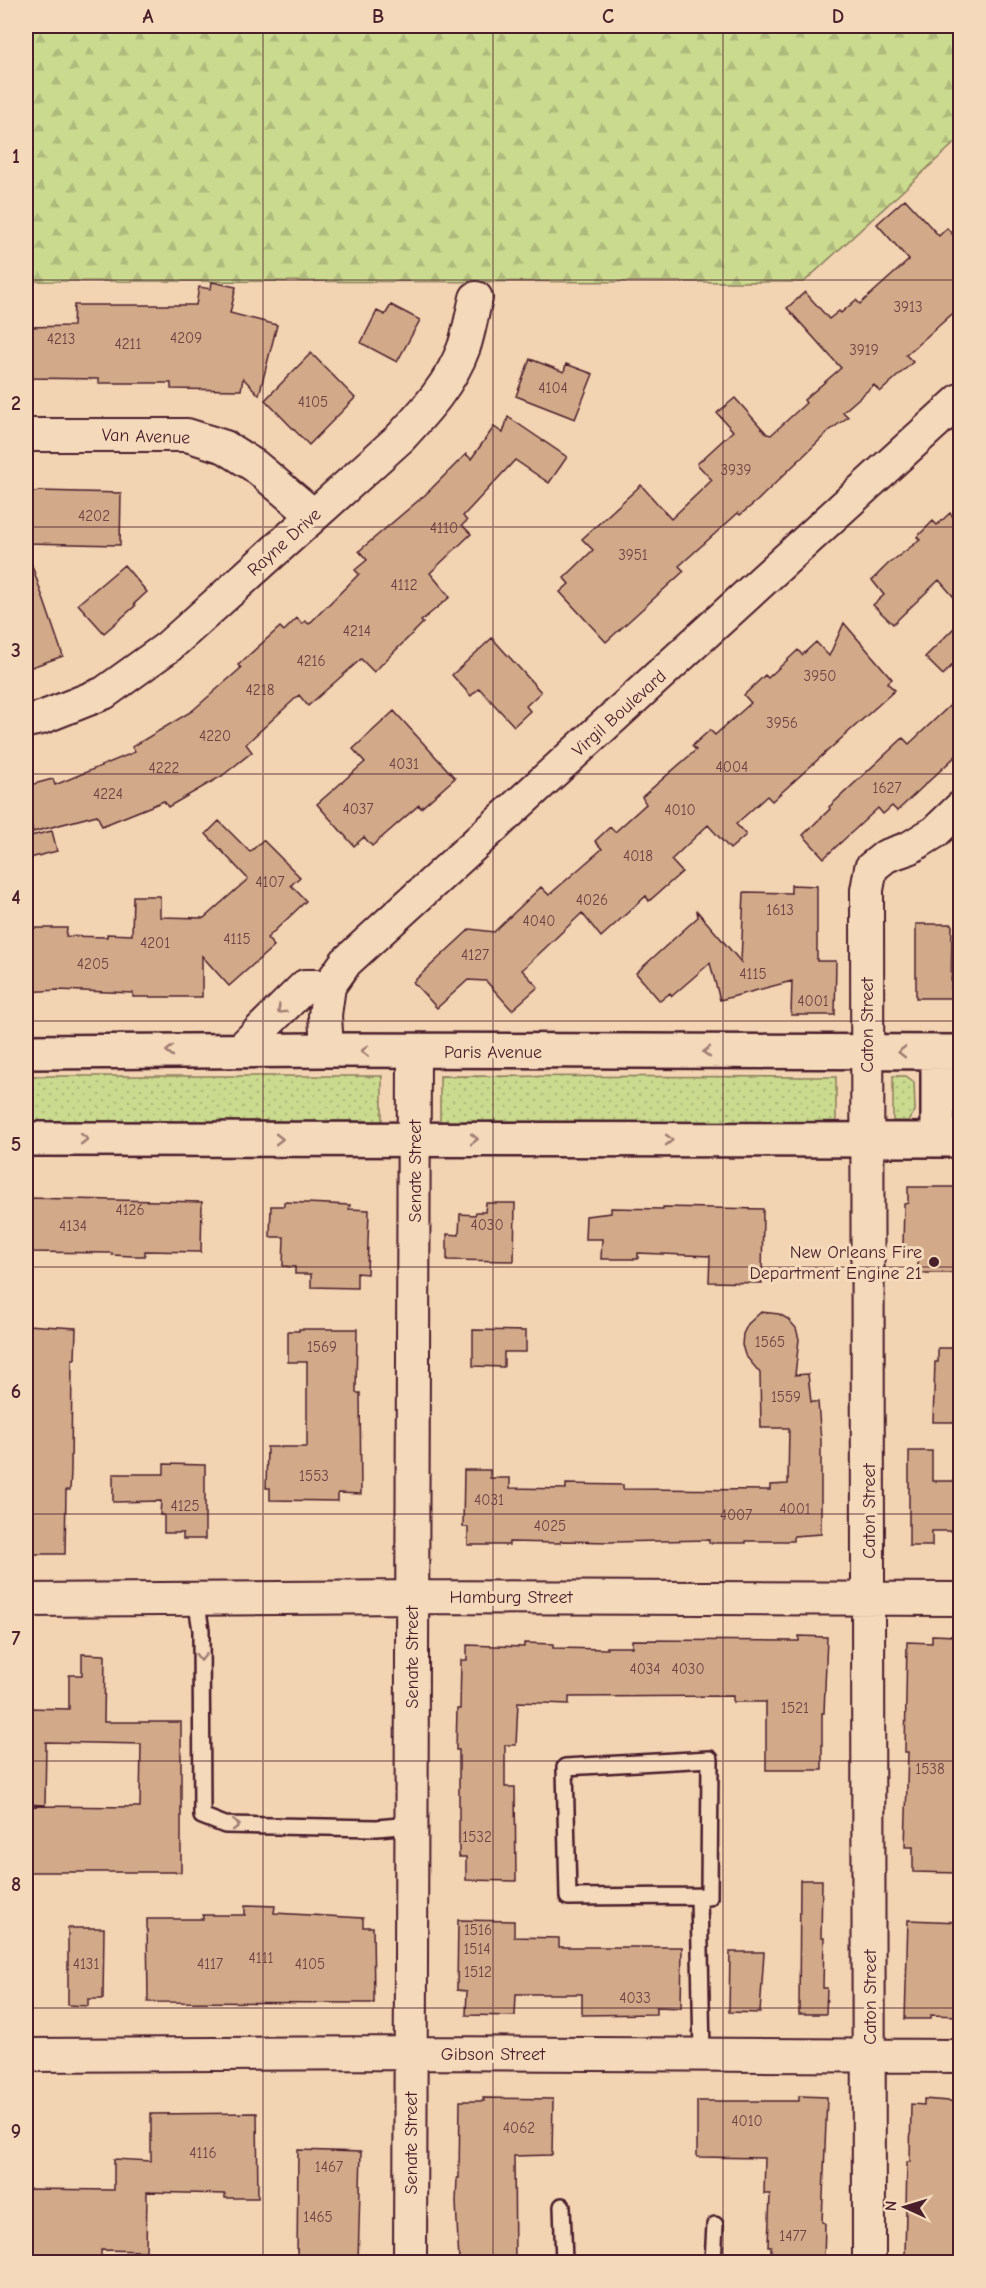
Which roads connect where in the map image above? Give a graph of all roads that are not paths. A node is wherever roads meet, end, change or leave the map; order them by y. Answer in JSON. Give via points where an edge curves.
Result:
{"nodes":[{"id":1,"x":476,"y":298,"type":"dead end"},
{"id":2,"x":960,"y":400,"type":"edge"},
{"id":3,"x":26,"y":435,"type":"edge"},
{"id":4,"x":313,"y":515,"type":"junction"},
{"id":5,"x":26,"y":721,"type":"edge"},
{"id":6,"x":960,"y":808,"type":"edge"},
{"id":7,"x":329,"y":986,"type":"junction"},
{"id":8,"x":327,"y":1050,"type":"junction"},
{"id":9,"x":239,"y":1051,"type":"junction"},
{"id":10,"x":26,"y":1052,"type":"edge"},
{"id":11,"x":414,"y":1052,"type":"junction"},
{"id":12,"x":866,"y":1052,"type":"junction"},
{"id":13,"x":949,"y":1052,"type":"edge"},
{"id":14,"x":26,"y":1139,"type":"edge"},
{"id":15,"x":415,"y":1139,"type":"junction"},
{"id":16,"x":868,"y":1140,"type":"junction"},
{"id":17,"x":949,"y":1140,"type":"edge"},
{"id":18,"x":412,"y":1597,"type":"junction"},
{"id":19,"x":196,"y":1599,"type":"junction"},
{"id":20,"x":869,"y":1599,"type":"junction"},
{"id":21,"x":960,"y":1599,"type":"edge"},
{"id":22,"x":26,"y":1600,"type":"edge"},
{"id":23,"x":411,"y":1825,"type":"junction"},
{"id":24,"x":699,"y":1896,"type":"junction"},
{"id":25,"x":411,"y":2053,"type":"junction"},
{"id":26,"x":26,"y":2055,"type":"edge"},
{"id":27,"x":702,"y":2055,"type":"junction"},
{"id":28,"x":870,"y":2056,"type":"junction"},
{"id":29,"x":960,"y":2056,"type":"edge"},
{"id":30,"x":562,"y":2206,"type":"dead end"},
{"id":31,"x":715,"y":2225,"type":"dead end"},
{"id":32,"x":410,"y":2262,"type":"edge"},
{"id":33,"x":564,"y":2262,"type":"edge"},
{"id":34,"x":713,"y":2262,"type":"edge"},
{"id":35,"x":869,"y":2262,"type":"edge"}],
"edges":[{"from":1,"to":4,"type":"street","name":"Rayne Drive","via":[[464,347],[432,404],[400,438]]},
{"from":2,"to":7,"type":"street","name":"Virgil Boulevard","via":[[346,962]]},
{"from":3,"to":4,"type":"street","name":"Van Avenue","via":[[187,435],[225,447],[255,466]]},
{"from":4,"to":5,"type":"street","name":"Rayne Drive","via":[[168,647],[113,687]]},
{"from":6,"to":12,"type":"street","name":"Caton Street","via":[[935,832],[886,856],[871,868],[867,890]]},
{"from":7,"to":8,"type":"street","name":"Virgil Boulevard"},
{"from":7,"to":9,"type":"street","one_way":true,"via":[[305,986]]},
{"from":8,"to":9,"type":"street","name":"Paris Avenue"},
{"from":11,"to":8,"type":"street","name":"Paris Avenue","one_way":true},
{"from":9,"to":10,"type":"street","name":"Paris Avenue","one_way":true},
{"from":12,"to":11,"type":"street","name":"Paris Avenue","one_way":true},
{"from":11,"to":15,"type":"street","name":"Senate Street"},
{"from":13,"to":12,"type":"street","name":"Paris Avenue","one_way":true},
{"from":12,"to":16,"type":"street","name":"Caton Street"},
{"from":13,"to":17,"type":"street"},
{"from":14,"to":15,"type":"street","one_way":true},
{"from":15,"to":16,"type":"street","one_way":true},
{"from":15,"to":18,"type":"street","name":"Senate Street"},
{"from":16,"to":17,"type":"street"},
{"from":16,"to":20,"type":"street","name":"Caton Street"},
{"from":18,"to":19,"type":"street","name":"Hamburg Street"},
{"from":18,"to":20,"type":"street","name":"Hamburg Street"},
{"from":18,"to":23,"type":"street","name":"Senate Street"},
{"from":19,"to":22,"type":"street","name":"Hamburg Street"},
{"from":19,"to":23,"type":"lane","one_way":true,"via":[[201,1630],[202,1816],[225,1825]]},
{"from":20,"to":21,"type":"street","name":"Hamburg Street"},
{"from":20,"to":28,"type":"street","name":"Caton Street"},
{"from":23,"to":25,"type":"street","name":"Senate Street"},
{"from":24,"to":24,"type":"lane","via":[[568,1897],[565,1767],[710,1759],[708,1897]]},
{"from":24,"to":27,"type":"lane"},
{"from":25,"to":26,"type":"street","name":"Gibson Street"},
{"from":25,"to":27,"type":"street","name":"Gibson Street"},
{"from":25,"to":32,"type":"street","name":"Senate Street"},
{"from":27,"to":28,"type":"street","name":"Gibson Street"},
{"from":28,"to":29,"type":"street","name":"Gibson Street"},
{"from":28,"to":35,"type":"street","name":"Caton Street"},
{"from":30,"to":33,"type":"lane"},
{"from":31,"to":34,"type":"lane"}]}
